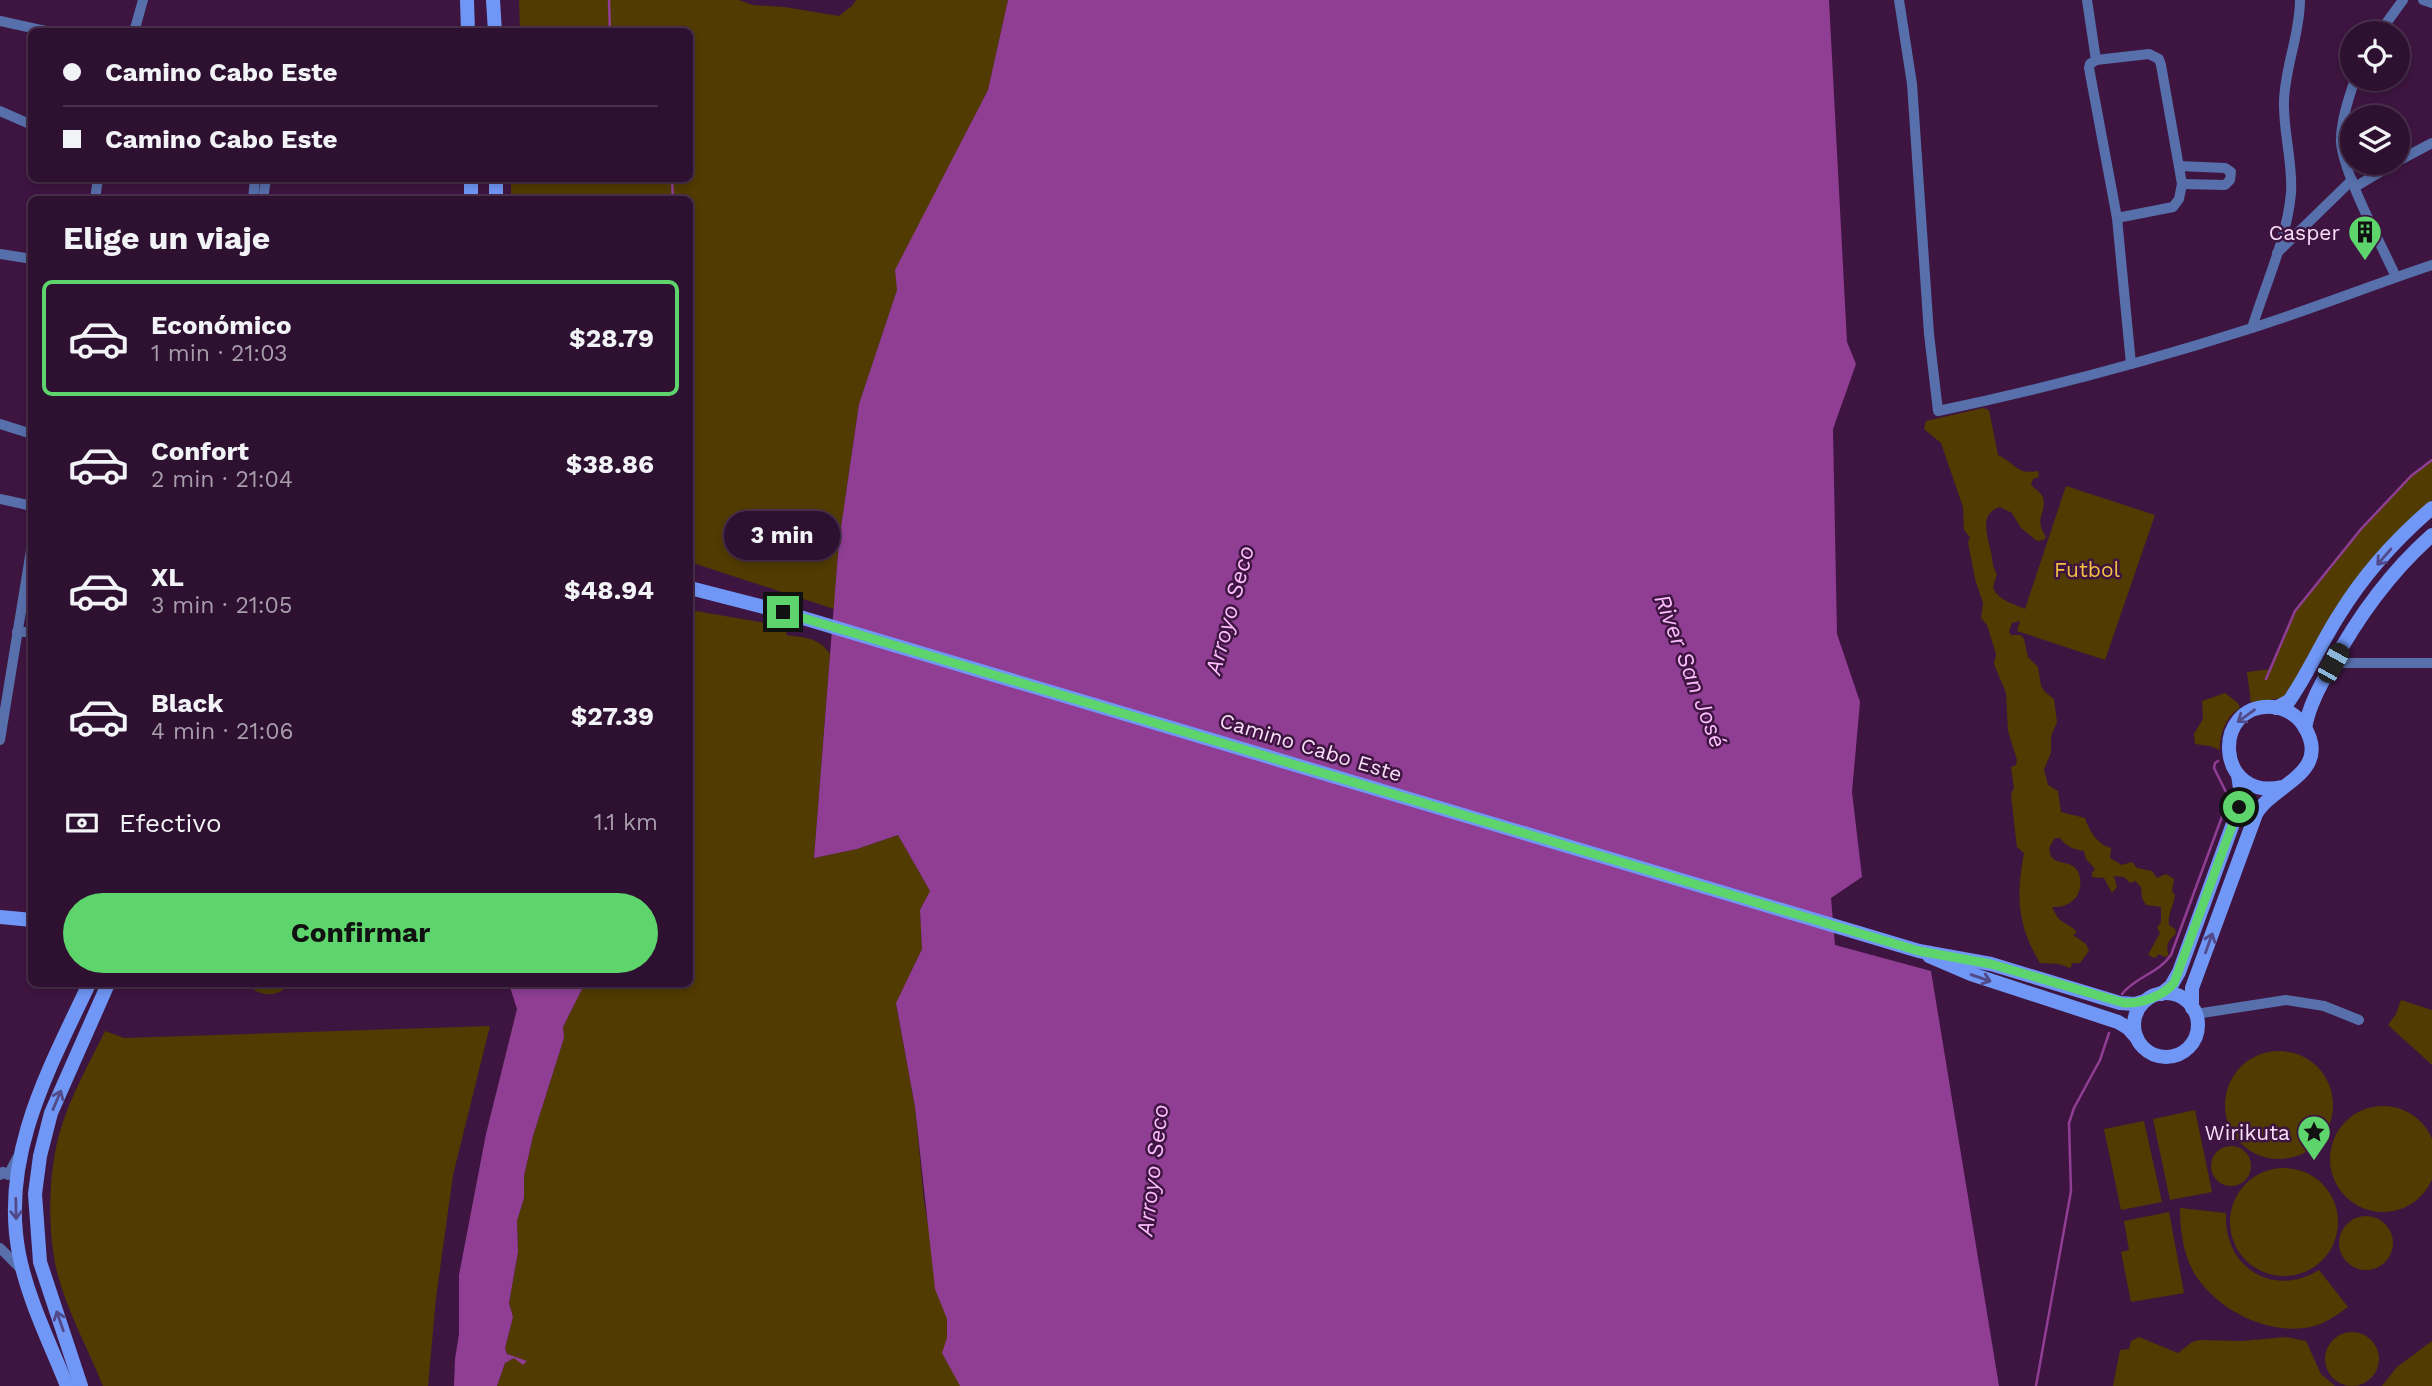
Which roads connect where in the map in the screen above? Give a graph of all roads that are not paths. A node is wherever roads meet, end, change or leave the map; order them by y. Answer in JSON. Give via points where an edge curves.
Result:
{"nodes":[{"id":1,"x":142,"y":0,"type":"edge"},
{"id":2,"x":467,"y":0,"type":"edge"},
{"id":3,"x":494,"y":0,"type":"edge"},
{"id":4,"x":1899,"y":0,"type":"edge"},
{"id":5,"x":2087,"y":0,"type":"edge"},
{"id":6,"x":2300,"y":0,"type":"edge"},
{"id":7,"x":2403,"y":0,"type":"edge"},
{"id":8,"x":2423,"y":0,"type":"edge"},
{"id":9,"x":2432,"y":3,"type":"edge"},
{"id":10,"x":0,"y":21,"type":"edge"},
{"id":11,"x":2388,"y":21,"type":"edge"},
{"id":12,"x":32,"y":28,"type":"edge"},
{"id":13,"x":135,"y":28,"type":"edge"},
{"id":14,"x":467,"y":28,"type":"edge"},
{"id":15,"x":495,"y":28,"type":"edge"},
{"id":16,"x":2096,"y":60,"type":"junction"},
{"id":17,"x":2352,"y":91,"type":"edge"},
{"id":18,"x":0,"y":111,"type":"edge"},
{"id":19,"x":28,"y":123,"type":"edge"},
{"id":20,"x":2432,"y":143,"type":"edge"},
{"id":21,"x":2410,"y":155,"type":"edge"},
{"id":22,"x":2179,"y":166,"type":"junction"},
{"id":23,"x":2370,"y":175,"type":"edge"},
{"id":24,"x":2354,"y":183,"type":"junction"},
{"id":25,"x":2182,"y":184,"type":"junction"},
{"id":26,"x":2117,"y":218,"type":"junction"},
{"id":27,"x":0,"y":254,"type":"edge"},
{"id":28,"x":2275,"y":255,"type":"junction"},
{"id":29,"x":28,"y":258,"type":"edge"},
{"id":30,"x":2432,"y":265,"type":"edge"},
{"id":31,"x":2396,"y":277,"type":"junction"},
{"id":32,"x":2252,"y":328,"type":"junction"},
{"id":33,"x":2131,"y":364,"type":"junction"},
{"id":34,"x":0,"y":425,"type":"edge"},
{"id":35,"x":28,"y":433,"type":"edge"},
{"id":36,"x":0,"y":499,"type":"edge"},
{"id":37,"x":28,"y":505,"type":"edge"},
{"id":38,"x":2432,"y":508,"type":"edge"},
{"id":39,"x":2432,"y":535,"type":"edge"},
{"id":40,"x":28,"y":567,"type":"edge"},
{"id":41,"x":693,"y":579,"type":"edge"},
{"id":42,"x":693,"y":589,"type":"edge"},
{"id":43,"x":693,"y":597,"type":"edge"},
{"id":44,"x":783,"y":612,"type":"junction"},
{"id":45,"x":17,"y":632,"type":"junction"},
{"id":46,"x":28,"y":632,"type":"edge"},
{"id":47,"x":2333,"y":663,"type":"junction"},
{"id":48,"x":2432,"y":663,"type":"edge"},
{"id":49,"x":2276,"y":708,"type":"junction"},
{"id":50,"x":2305,"y":728,"type":"junction"},
{"id":51,"x":0,"y":735,"type":"edge"},
{"id":52,"x":2238,"y":775,"type":"junction"},
{"id":53,"x":2282,"y":787,"type":"junction"},
{"id":54,"x":0,"y":917,"type":"edge"},
{"id":55,"x":28,"y":920,"type":"edge"},
{"id":56,"x":1919,"y":951,"type":"junction"},
{"id":57,"x":88,"y":987,"type":"edge"},
{"id":58,"x":107,"y":987,"type":"edge"},
{"id":59,"x":2161,"y":994,"type":"junction"},
{"id":60,"x":2145,"y":1001,"type":"junction"},
{"id":61,"x":2194,"y":1011,"type":"junction"},
{"id":62,"x":2359,"y":1020,"type":"dead end"},
{"id":63,"x":2137,"y":1038,"type":"junction"},
{"id":64,"x":20,"y":1153,"type":"junction"},
{"id":65,"x":0,"y":1175,"type":"edge"},
{"id":66,"x":0,"y":1248,"type":"edge"},
{"id":67,"x":24,"y":1273,"type":"junction"},
{"id":68,"x":67,"y":1386,"type":"edge"},
{"id":69,"x":81,"y":1386,"type":"edge"}],
"edges":[{"from":1,"to":13,"type":"street"},
{"from":2,"to":14,"type":"main road"},
{"from":3,"to":15,"type":"main road"},
{"from":4,"to":33,"type":"street","via":[[1912,83],[1928,334],[1938,411]]},
{"from":5,"to":16,"type":"street"},
{"from":6,"to":28,"type":"street","via":[[2284,101],[2291,194]]},
{"from":7,"to":11,"type":"street"},
{"from":8,"to":9,"type":"street"},
{"from":10,"to":12,"type":"street"},
{"from":16,"to":22,"type":"street","via":[[2149,54],[2159,59]]},
{"from":16,"to":26,"type":"street","via":[[2089,68]]},
{"from":17,"to":24,"type":"street","via":[[2341,136]]},
{"from":18,"to":19,"type":"street"},
{"from":20,"to":21,"type":"street"},
{"from":22,"to":25,"type":"street"},
{"from":22,"to":25,"type":"street","via":[[2231,172],[2225,185]]},
{"from":23,"to":24,"type":"street"},
{"from":24,"to":28,"type":"street"},
{"from":24,"to":31,"type":"street"},
{"from":25,"to":26,"type":"street","via":[[2172,207]]},
{"from":26,"to":33,"type":"street"},
{"from":27,"to":29,"type":"street"},
{"from":28,"to":32,"type":"street"},
{"from":30,"to":31,"type":"street"},
{"from":31,"to":32,"type":"street"},
{"from":32,"to":33,"type":"street"},
{"from":34,"to":35,"type":"street"},
{"from":36,"to":37,"type":"street"},
{"from":38,"to":49,"type":"main road","one_way":true,"via":[[2360,585],[2289,701]]},
{"from":39,"to":47,"type":"main road","via":[[2374,597]]},
{"from":40,"to":45,"type":"street"},
{"from":41,"to":44,"type":"main road"},
{"from":42,"to":44,"type":"main road","name":"Camino Cabo Este"},
{"from":43,"to":44,"type":"main road"},
{"from":44,"to":56,"type":"main road","name":"Camino Cabo Este"},
{"from":45,"to":46,"type":"street"},
{"from":45,"to":51,"type":"street"},
{"from":47,"to":48,"type":"street"},
{"from":47,"to":50,"type":"main road","via":[[2309,709]]},
{"from":49,"to":50,"type":"main road","via":[[2295,716]]},
{"from":49,"to":52,"type":"main road","one_way":true,"via":[[2249,712],[2232,729],[2228,753]]},
{"from":50,"to":53,"type":"main road","via":[[2309,760],[2296,779]]},
{"from":52,"to":53,"type":"main road","via":[[2258,788]]},
{"from":52,"to":59,"type":"main road","via":[[2239,807],[2179,972]]},
{"from":61,"to":53,"type":"main road","one_way":true,"via":[[2192,988],[2256,814]]},
{"from":54,"to":55,"type":"main road"},
{"from":56,"to":60,"type":"main road","name":"Camino Cabo Este","via":[[1991,964],[2120,1003]]},
{"from":56,"to":63,"type":"main road","name":"Camino Cabo Este","one_way":true,"via":[[1971,974],[2119,1022]]},
{"from":57,"to":64,"type":"main road","via":[[32,1108]]},
{"from":69,"to":58,"type":"main road","one_way":true,"via":[[40,1262],[36,1194],[51,1113]]},
{"from":59,"to":60,"type":"main road"},
{"from":59,"to":61,"type":"main road","via":[[2182,998]]},
{"from":60,"to":63,"type":"main road","via":[[2134,1021]]},
{"from":61,"to":62,"type":"street","via":[[2286,1000],[2325,1006]]},
{"from":61,"to":63,"type":"main road","via":[[2198,1028],[2193,1041],[2177,1055],[2156,1055]]},
{"from":64,"to":65,"type":"street","via":[[8,1175]]},
{"from":64,"to":67,"type":"main road","one_way":true,"via":[[16,1215]]},
{"from":66,"to":67,"type":"street"},
{"from":67,"to":68,"type":"main road"}]}
